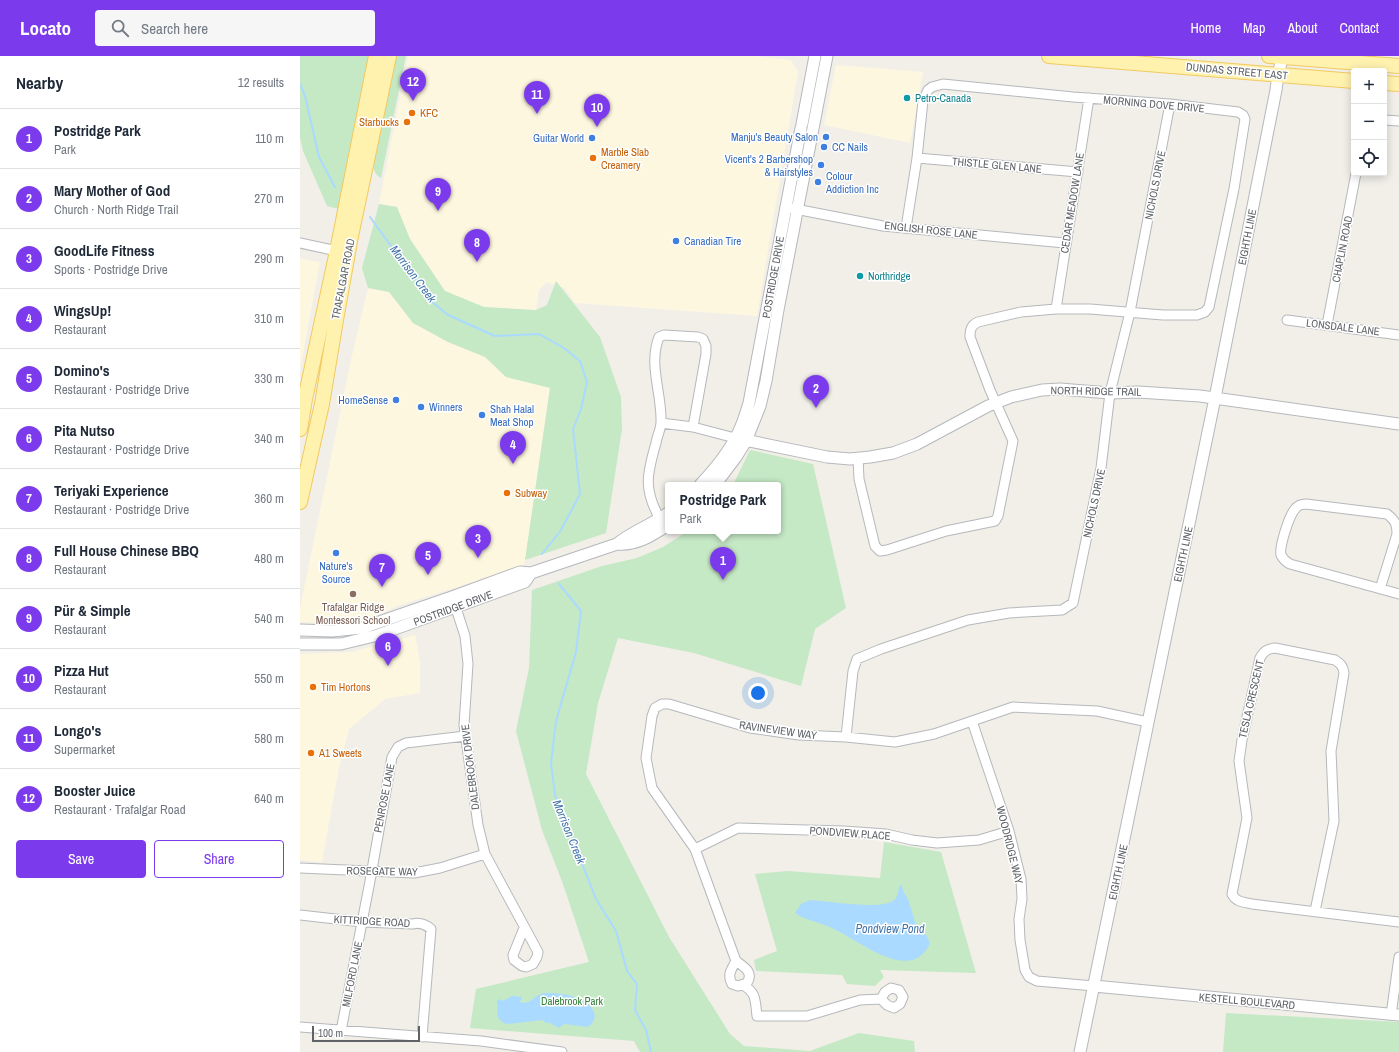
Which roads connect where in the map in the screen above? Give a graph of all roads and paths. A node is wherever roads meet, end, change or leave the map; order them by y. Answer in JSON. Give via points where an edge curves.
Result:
{"nodes":[{"id":1,"x":376,"y":56,"type":"edge"},
{"id":2,"x":389,"y":56,"type":"edge"},
{"id":3,"x":816,"y":56,"type":"edge"},
{"id":4,"x":827,"y":56,"type":"edge"},
{"id":5,"x":1049,"y":56,"type":"edge"},
{"id":6,"x":1278,"y":56,"type":"edge"},
{"id":7,"x":1399,"y":66,"type":"edge"},
{"id":8,"x":1278,"y":74,"type":"junction"},
{"id":9,"x":1351,"y":81,"type":"edge"},
{"id":10,"x":1387,"y":83,"type":"edge"},
{"id":11,"x":1399,"y":84,"type":"edge"},
{"id":12,"x":1089,"y":98,"type":"junction"},
{"id":13,"x":1170,"y":104,"type":"junction"},
{"id":14,"x":1387,"y":120,"type":"edge"},
{"id":15,"x":1399,"y":121,"type":"edge"},
{"id":16,"x":917,"y":158,"type":"junction"},
{"id":17,"x":1078,"y":172,"type":"junction"},
{"id":18,"x":1355,"y":176,"type":"edge"},
{"id":19,"x":786,"y":207,"type":"junction"},
{"id":20,"x":798,"y":209,"type":"junction"},
{"id":21,"x":906,"y":228,"type":"junction"},
{"id":22,"x":300,"y":243,"type":"edge"},
{"id":23,"x":1065,"y":243,"type":"junction"},
{"id":24,"x":337,"y":251,"type":"junction"},
{"id":25,"x":1056,"y":309,"type":"junction"},
{"id":26,"x":1130,"y":312,"type":"junction"},
{"id":27,"x":1287,"y":320,"type":"dead end"},
{"id":28,"x":1327,"y":326,"type":"junction"},
{"id":29,"x":1399,"y":334,"type":"edge"},
{"id":30,"x":1110,"y":393,"type":"junction"},
{"id":31,"x":302,"y":398,"type":"edge"},
{"id":32,"x":1215,"y":398,"type":"junction"},
{"id":33,"x":996,"y":403,"type":"junction"},
{"id":34,"x":322,"y":404,"type":"junction"},
{"id":35,"x":661,"y":423,"type":"junction"},
{"id":36,"x":1399,"y":424,"type":"edge"},
{"id":37,"x":693,"y":427,"type":"junction"},
{"id":38,"x":300,"y":429,"type":"edge"},
{"id":39,"x":741,"y":439,"type":"junction"},
{"id":40,"x":858,"y":458,"type":"junction"},
{"id":41,"x":703,"y":482,"type":"edge"},
{"id":42,"x":717,"y":482,"type":"edge"},
{"id":43,"x":300,"y":502,"type":"edge"},
{"id":44,"x":665,"y":519,"type":"edge"},
{"id":45,"x":1380,"y":589,"type":"junction"},
{"id":46,"x":1399,"y":594,"type":"edge"},
{"id":47,"x":454,"y":602,"type":"junction"},
{"id":48,"x":300,"y":630,"type":"edge"},
{"id":49,"x":300,"y":644,"type":"edge"},
{"id":50,"x":972,"y":721,"type":"junction"},
{"id":51,"x":1148,"y":722,"type":"junction"},
{"id":52,"x":465,"y":736,"type":"junction"},
{"id":53,"x":846,"y":737,"type":"junction"},
{"id":54,"x":1009,"y":831,"type":"junction"},
{"id":55,"x":694,"y":849,"type":"junction"},
{"id":56,"x":485,"y":854,"type":"junction"},
{"id":57,"x":300,"y":868,"type":"edge"},
{"id":58,"x":372,"y":871,"type":"junction"},
{"id":59,"x":1315,"y":911,"type":"junction"},
{"id":60,"x":300,"y":915,"type":"edge"},
{"id":61,"x":362,"y":922,"type":"junction"},
{"id":62,"x":1399,"y":922,"type":"edge"},
{"id":63,"x":524,"y":928,"type":"dead end"},
{"id":64,"x":1399,"y":957,"type":"edge"},
{"id":65,"x":736,"y":961,"type":"junction"},
{"id":66,"x":743,"y":985,"type":"junction"},
{"id":67,"x":1094,"y":986,"type":"junction"},
{"id":68,"x":881,"y":999,"type":"dead end"},
{"id":69,"x":1395,"y":1015,"type":"edge"},
{"id":70,"x":300,"y":1027,"type":"edge"},
{"id":71,"x":341,"y":1031,"type":"junction"},
{"id":72,"x":422,"y":1037,"type":"junction"},
{"id":73,"x":562,"y":1052,"type":"edge"},
{"id":74,"x":1080,"y":1052,"type":"edge"}],
"edges":[{"from":1,"to":24,"type":"main road","name":"TRAFALGAR ROAD"},
{"from":2,"to":34,"type":"main road","name":"TRAFALGAR ROAD","via":[[350,244]]},
{"from":3,"to":19,"type":"street","name":"POSTRIDGE DRIVE"},
{"from":4,"to":20,"type":"street","name":"POSTRIDGE DRIVE"},
{"from":5,"to":8,"type":"main road","name":"DUNDAS STREET EAST"},
{"from":6,"to":7,"type":"main road","name":"DUNDAS STREET EAST"},
{"from":6,"to":8,"type":"street","name":"EIGHTH LINE"},
{"from":8,"to":9,"type":"main road","name":"DUNDAS STREET EAST"},
{"from":8,"to":32,"type":"street","name":"EIGHTH LINE"},
{"from":10,"to":11,"type":"main road"},
{"from":12,"to":13,"type":"street","name":"MORNING DOVE DRIVE"},
{"from":12,"to":16,"type":"street","name":"MORNING DOVE DRIVE","via":[[943,84],[932,87],[923,101]]},
{"from":12,"to":17,"type":"street","name":"CEDAR MEADOW LANE"},
{"from":13,"to":26,"type":"street","name":"NICHOLS DRIVE"},
{"from":13,"to":26,"type":"street","name":"MORNING DOVE DRIVE","via":[[1243,115],[1246,122],[1234,189],[1207,311],[1197,315]]},
{"from":14,"to":15,"type":"street"},
{"from":16,"to":17,"type":"street","name":"THISTLE GLEN LANE"},
{"from":16,"to":21,"type":"street","name":"MORNING DOVE DRIVE"},
{"from":17,"to":23,"type":"street","name":"CEDAR MEADOW LANE"},
{"from":18,"to":28,"type":"street","name":"CHAPLIN ROAD"},
{"from":19,"to":20,"type":"street","name":"ENGLISH ROSE LANE"},
{"from":19,"to":39,"type":"street","name":"POSTRIDGE DRIVE"},
{"from":20,"to":21,"type":"street","name":"ENGLISH ROSE LANE","via":[[883,226]]},
{"from":20,"to":39,"type":"street","name":"POSTRIDGE DRIVE","via":[[760,406]]},
{"from":21,"to":23,"type":"street","name":"ENGLISH ROSE LANE"},
{"from":22,"to":24,"type":"street"},
{"from":23,"to":25,"type":"street","name":"CEDAR MEADOW LANE"},
{"from":24,"to":31,"type":"main road","name":"TRAFALGAR ROAD"},
{"from":25,"to":26,"type":"street"},
{"from":25,"to":33,"type":"street","via":[[1021,312],[978,322],[971,328],[970,337]]},
{"from":26,"to":30,"type":"street","name":"NICHOLS DRIVE"},
{"from":27,"to":28,"type":"street","name":"LONSDALE LANE"},
{"from":28,"to":29,"type":"street","name":"LONSDALE LANE"},
{"from":30,"to":32,"type":"street","name":"NORTH RIDGE TRAIL","via":[[1138,392]]},
{"from":30,"to":33,"type":"street","name":"NORTH RIDGE TRAIL","via":[[1042,390]]},
{"from":30,"to":53,"type":"street","name":"NICHOLS DRIVE","via":[[1101,468],[1073,604],[1062,610],[1009,613],[968,620],[857,659],[853,671]]},
{"from":31,"to":34,"type":"street"},
{"from":31,"to":38,"type":"main road","name":"TRAFALGAR ROAD"},
{"from":32,"to":36,"type":"street","name":"NORTH RIDGE TRAIL"},
{"from":32,"to":51,"type":"street","name":"EIGHTH LINE"},
{"from":33,"to":40,"type":"street","name":"NORTH RIDGE TRAIL","via":[[906,448]]},
{"from":33,"to":40,"type":"street","via":[[1013,443],[998,516],[992,523],[946,531],[880,551],[875,546],[859,479]]},
{"from":34,"to":43,"type":"main road","name":"TRAFALGAR ROAD"},
{"from":35,"to":37,"type":"street"},
{"from":35,"to":37,"type":"street","via":[[654,359],[659,337],[698,337],[706,346],[706,354]]},
{"from":35,"to":44,"type":"street","via":[[648,473],[649,492],[654,510]]},
{"from":37,"to":39,"type":"street"},
{"from":39,"to":40,"type":"street","name":"NORTH RIDGE TRAIL","via":[[827,457]]},
{"from":39,"to":41,"type":"street","name":"POSTRIDGE DRIVE"},
{"from":39,"to":42,"type":"street","name":"POSTRIDGE DRIVE","via":[[736,457]]},
{"from":44,"to":47,"type":"street","name":"POSTRIDGE DRIVE","via":[[626,537],[617,544],[530,573],[520,572]]},
{"from":45,"to":45,"type":"street","via":[[1285,561],[1281,549],[1289,518],[1295,509],[1306,504],[1387,514],[1394,519],[1397,534]]},
{"from":45,"to":46,"type":"street"},
{"from":47,"to":48,"type":"street","name":"POSTRIDGE DRIVE","via":[[362,628],[332,631]]},
{"from":47,"to":49,"type":"street","name":"POSTRIDGE DRIVE","via":[[378,635],[357,641],[323,645]]},
{"from":47,"to":52,"type":"street","name":"DALEBROOK DRIVE","via":[[465,636],[468,664]]},
{"from":50,"to":51,"type":"street","name":"RAVINEVIEW WAY","via":[[1014,707],[1097,711]]},
{"from":50,"to":53,"type":"street","name":"RAVINEVIEW WAY","via":[[934,734],[895,742]]},
{"from":50,"to":54,"type":"street","name":"WOODRIDGE WAY"},
{"from":51,"to":67,"type":"street","name":"EIGHTH LINE"},
{"from":52,"to":56,"type":"street","name":"DALEBROOK DRIVE","via":[[478,825]]},
{"from":52,"to":58,"type":"street","name":"PENROSE LANE","via":[[406,743],[398,747],[392,757]]},
{"from":53,"to":55,"type":"street","name":"RAVINEVIEW WAY","via":[[799,735],[750,728],[669,704],[655,708],[646,758],[652,788]]},
{"from":54,"to":55,"type":"street","name":"PONDVIEW PLACE","via":[[979,840],[937,843],[879,833],[738,828]]},
{"from":54,"to":67,"type":"street","name":"WOODRIDGE WAY","via":[[1021,879],[1019,919],[1025,970],[1029,977],[1038,981]]},
{"from":55,"to":65,"type":"street","name":"RAVINEVIEW WAY"},
{"from":56,"to":58,"type":"street","name":"ROSEGATE WAY","via":[[414,873]]},
{"from":56,"to":63,"type":"street","name":"DALEBROOK DRIVE"},
{"from":57,"to":58,"type":"street","name":"ROSEGATE WAY"},
{"from":58,"to":61,"type":"street","name":"MILFORD LANE"},
{"from":59,"to":59,"type":"street","name":"TESLA CRESCENT","via":[[1334,821],[1331,751],[1344,673],[1341,663],[1335,660],[1275,648],[1263,652],[1260,658],[1242,740],[1239,761],[1247,818],[1232,894],[1239,901]]},
{"from":59,"to":62,"type":"street","name":"TESLA CRESCENT"},
{"from":60,"to":61,"type":"street","name":"KITTRIDGE ROAD"},
{"from":61,"to":71,"type":"street","name":"MILFORD LANE"},
{"from":61,"to":72,"type":"street","name":"KITTRIDGE ROAD","via":[[418,923],[431,929]]},
{"from":64,"to":69,"type":"street"},
{"from":65,"to":66,"type":"street","name":"RAVINEVIEW WAY","via":[[750,974],[750,979]]},
{"from":65,"to":66,"type":"street","via":[[729,974],[730,980],[732,984]]},
{"from":66,"to":68,"type":"street","via":[[754,994],[757,1016],[807,1016],[860,1000]]},
{"from":67,"to":69,"type":"street","name":"KESTELL BOULEVARD"},
{"from":67,"to":74,"type":"street","name":"EIGHTH LINE"},
{"from":70,"to":71,"type":"street"},
{"from":71,"to":72,"type":"street"},
{"from":72,"to":73,"type":"street","via":[[481,1041]]}]}
